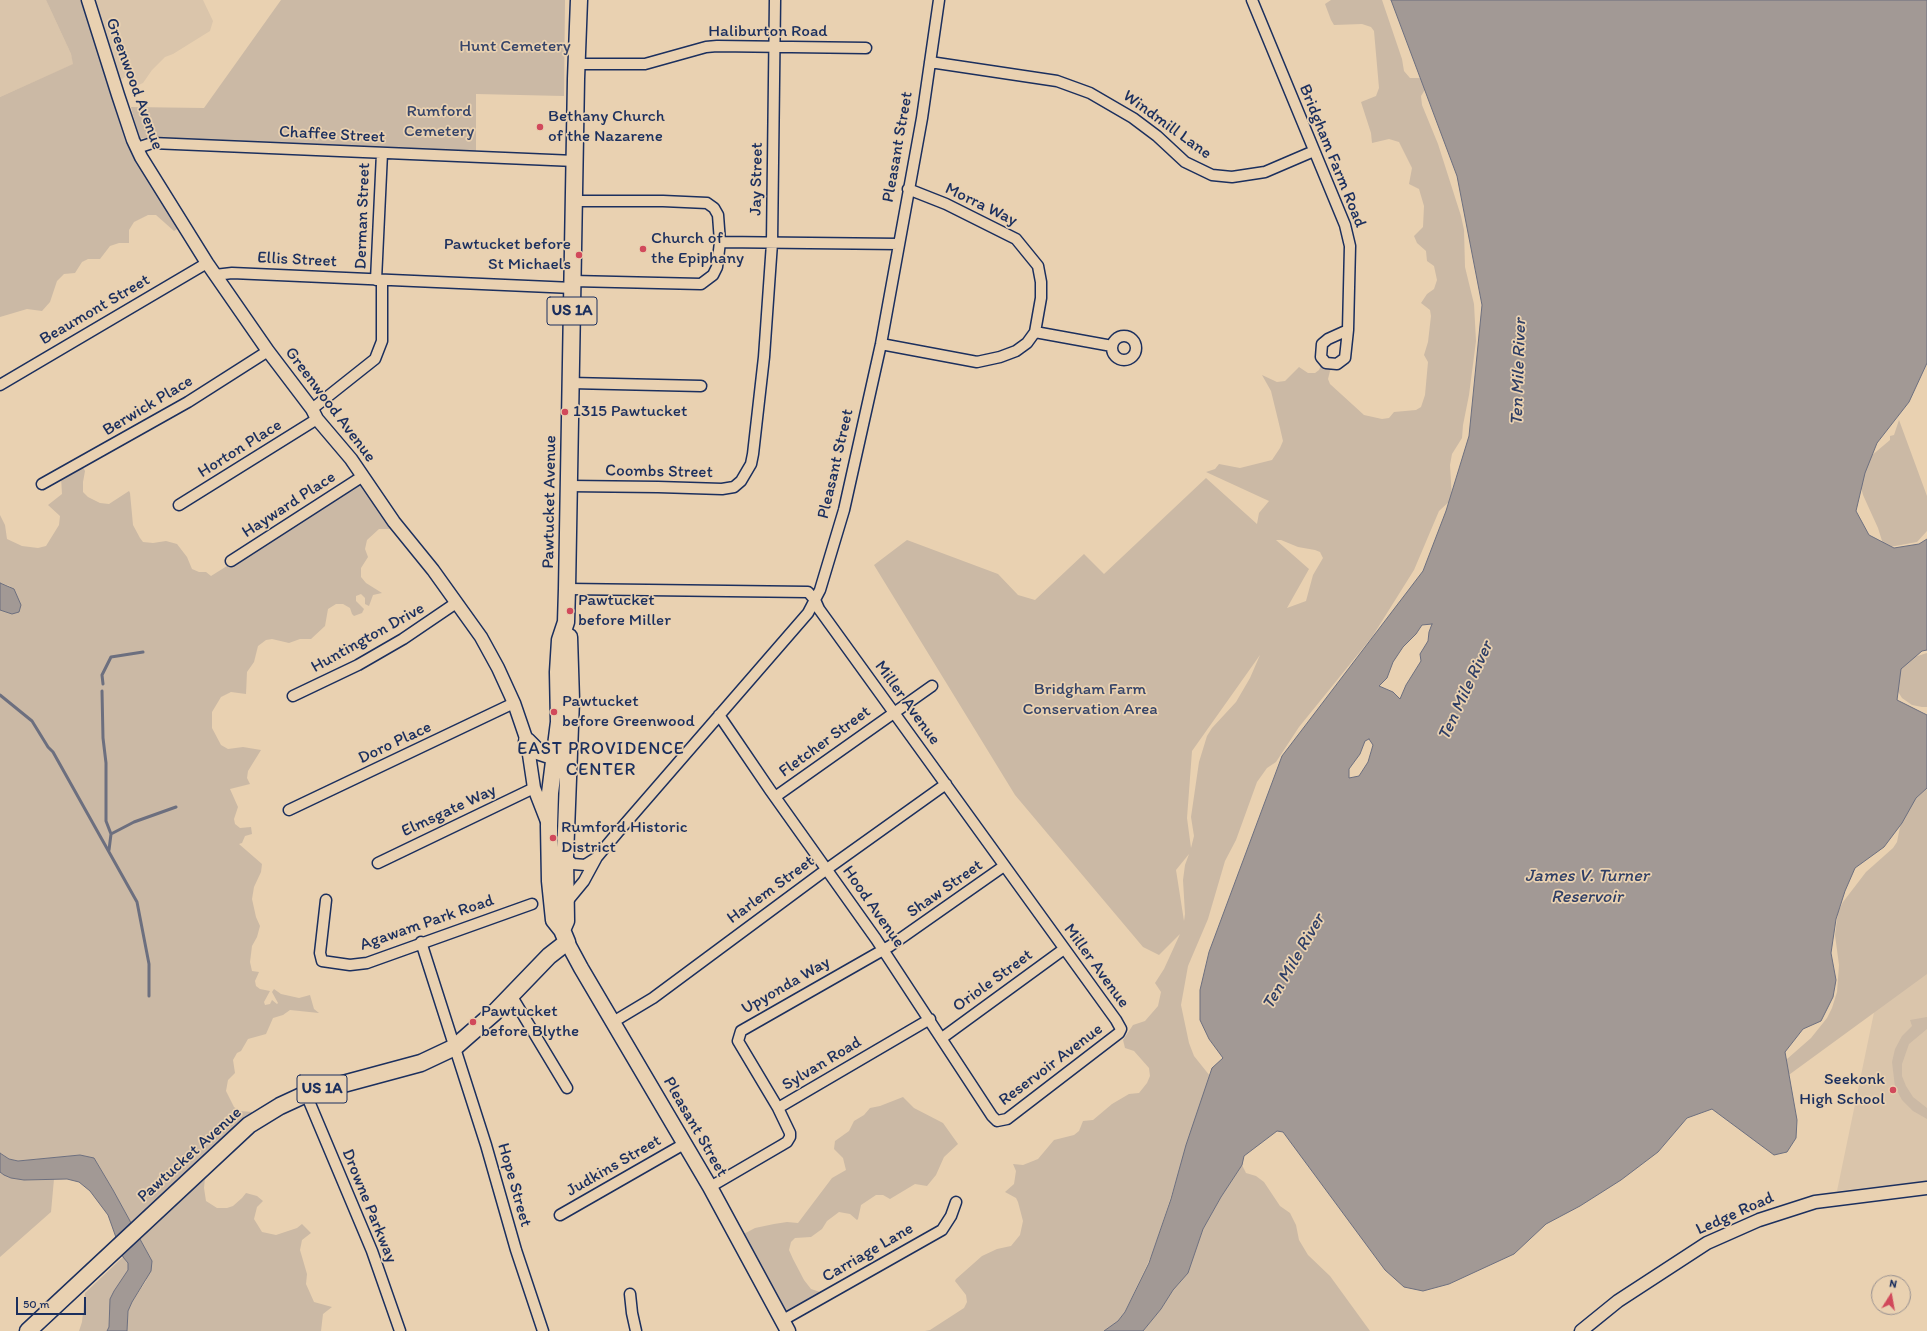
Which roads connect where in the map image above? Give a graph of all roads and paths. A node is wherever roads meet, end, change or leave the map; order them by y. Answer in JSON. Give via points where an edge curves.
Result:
{"nodes":[{"id":1,"x":88,"y":0,"type":"edge"},
{"id":2,"x":579,"y":0,"type":"edge"},
{"id":3,"x":775,"y":0,"type":"edge"},
{"id":4,"x":939,"y":0,"type":"edge"},
{"id":5,"x":1252,"y":0,"type":"edge"},
{"id":6,"x":774,"y":46,"type":"junction"},
{"id":7,"x":866,"y":48,"type":"dead end"},
{"id":8,"x":930,"y":62,"type":"junction"},
{"id":9,"x":576,"y":64,"type":"junction"},
{"id":10,"x":137,"y":148,"type":"junction"},
{"id":11,"x":1314,"y":151,"type":"junction"},
{"id":12,"x":382,"y":153,"type":"junction"},
{"id":13,"x":575,"y":161,"type":"junction"},
{"id":14,"x":908,"y":189,"type":"junction"},
{"id":15,"x":575,"y":201,"type":"junction"},
{"id":16,"x":720,"y":242,"type":"junction"},
{"id":17,"x":772,"y":243,"type":"junction"},
{"id":18,"x":899,"y":244,"type":"junction"},
{"id":19,"x":207,"y":263,"type":"junction"},
{"id":20,"x":215,"y":275,"type":"junction"},
{"id":21,"x":379,"y":280,"type":"junction"},
{"id":22,"x":573,"y":284,"type":"junction"},
{"id":23,"x":1348,"y":330,"type":"dead end"},
{"id":24,"x":1035,"y":332,"type":"junction"},
{"id":25,"x":881,"y":344,"type":"junction"},
{"id":26,"x":1112,"y":346,"type":"dead end"},
{"id":27,"x":268,"y":351,"type":"junction"},
{"id":28,"x":571,"y":383,"type":"junction"},
{"id":29,"x":0,"y":385,"type":"edge"},
{"id":30,"x":701,"y":386,"type":"dead end"},
{"id":31,"x":315,"y":414,"type":"junction"},
{"id":32,"x":363,"y":476,"type":"junction"},
{"id":33,"x":745,"y":477,"type":"joint"},
{"id":34,"x":42,"y":484,"type":"dead end"},
{"id":35,"x":569,"y":486,"type":"junction"},
{"id":36,"x":179,"y":506,"type":"dead end"},
{"id":37,"x":231,"y":561,"type":"dead end"},
{"id":38,"x":567,"y":589,"type":"junction"},
{"id":39,"x":815,"y":600,"type":"junction"},
{"id":40,"x":456,"y":603,"type":"junction"},
{"id":41,"x":932,"y":686,"type":"dead end"},
{"id":42,"x":293,"y":696,"type":"dead end"},
{"id":43,"x":514,"y":703,"type":"junction"},
{"id":44,"x":894,"y":712,"type":"junction"},
{"id":45,"x":719,"y":715,"type":"junction"},
{"id":46,"x":527,"y":741,"type":"junction"},
{"id":47,"x":561,"y":758,"type":"junction"},
{"id":48,"x":946,"y":784,"type":"junction"},
{"id":49,"x":534,"y":788,"type":"junction"},
{"id":50,"x":775,"y":797,"type":"junction"},
{"id":51,"x":289,"y":810,"type":"dead end"},
{"id":52,"x":549,"y":826,"type":"junction"},
{"id":53,"x":565,"y":857,"type":"junction"},
{"id":54,"x":597,"y":857,"type":"junction"},
{"id":55,"x":378,"y":863,"type":"dead end"},
{"id":56,"x":1004,"y":866,"type":"junction"},
{"id":57,"x":827,"y":869,"type":"junction"},
{"id":58,"x":326,"y":900,"type":"dead end"},
{"id":59,"x":532,"y":904,"type":"dead end"},
{"id":60,"x":565,"y":904,"type":"junction"},
{"id":61,"x":564,"y":936,"type":"junction"},
{"id":62,"x":421,"y":942,"type":"junction"},
{"id":63,"x":883,"y":949,"type":"junction"},
{"id":64,"x":1064,"y":949,"type":"junction"},
{"id":65,"x":511,"y":995,"type":"junction"},
{"id":66,"x":930,"y":1019,"type":"junction"},
{"id":67,"x":613,"y":1022,"type":"junction"},
{"id":68,"x":1121,"y":1029,"type":"joint"},
{"id":69,"x":942,"y":1038,"type":"junction"},
{"id":70,"x":455,"y":1047,"type":"junction"},
{"id":71,"x":566,"y":1088,"type":"dead end"},
{"id":72,"x":306,"y":1094,"type":"junction"},
{"id":73,"x":778,"y":1108,"type":"junction"},
{"id":74,"x":997,"y":1121,"type":"joint"},
{"id":75,"x":684,"y":1144,"type":"junction"},
{"id":76,"x":710,"y":1187,"type":"junction"},
{"id":77,"x":1927,"y":1188,"type":"edge"},
{"id":78,"x":956,"y":1202,"type":"dead end"},
{"id":79,"x":560,"y":1215,"type":"dead end"},
{"id":80,"x":630,"y":1294,"type":"dead end"},
{"id":81,"x":786,"y":1326,"type":"edge"},
{"id":82,"x":28,"y":1331,"type":"edge"},
{"id":83,"x":400,"y":1331,"type":"edge"},
{"id":84,"x":543,"y":1331,"type":"edge"},
{"id":85,"x":636,"y":1331,"type":"edge"},
{"id":86,"x":1581,"y":1331,"type":"edge"}],
"edges":[{"from":1,"to":10,"type":"street","name":"Greenwood Avenue"},
{"from":2,"to":9,"type":"main road","name":"Pawtucket Avenue","number":"US 1A"},
{"from":3,"to":6,"type":"street","name":"Jay Street"},
{"from":4,"to":8,"type":"street","name":"Pleasant Street"},
{"from":5,"to":11,"type":"street","name":"Bridgham Farm Road"},
{"from":6,"to":7,"type":"street","name":"Haliburton Road"},
{"from":6,"to":9,"type":"street","name":"Haliburton Road","via":[[706,47],[645,64]]},
{"from":6,"to":17,"type":"street","name":"Jay Street"},
{"from":8,"to":11,"type":"street","name":"Windmill Lane","via":[[1046,79],[1090,93],[1134,118],[1185,162],[1212,175],[1232,177],[1265,172]]},
{"from":8,"to":14,"type":"street","name":"Pleasant Street"},
{"from":9,"to":13,"type":"main road","name":"Pawtucket Avenue","number":"US 1A"},
{"from":10,"to":12,"type":"street","name":"Chaffee Street","via":[[152,143]]},
{"from":10,"to":19,"type":"street","name":"Greenwood Avenue"},
{"from":11,"to":23,"type":"street","name":"Bridgham Farm Road","via":[[1345,225],[1350,246]]},
{"from":12,"to":13,"type":"street","name":"Chaffee Street"},
{"from":12,"to":21,"type":"street","name":"Derman Street"},
{"from":13,"to":15,"type":"main road","name":"Pawtucket Avenue","number":"US 1A"},
{"from":14,"to":18,"type":"street","name":"Pleasant Street"},
{"from":14,"to":24,"type":"street","name":"Morra Way","via":[[946,204],[1016,239],[1038,266],[1041,298]]},
{"from":15,"to":16,"type":"street","name":"Ellis Street","via":[[707,203],[718,215]]},
{"from":15,"to":22,"type":"main road","name":"Pawtucket Avenue","number":"US 1A"},
{"from":16,"to":17,"type":"street"},
{"from":16,"to":22,"type":"street","name":"Ellis Street","via":[[717,267],[713,276],[701,284]]},
{"from":17,"to":18,"type":"street"},
{"from":17,"to":33,"type":"street","name":"Jay Street","via":[[764,357],[754,447],[751,464]]},
{"from":18,"to":25,"type":"street","name":"Pleasant Street"},
{"from":19,"to":20,"type":"street","name":"Greenwood Avenue"},
{"from":19,"to":29,"type":"street","name":"Beaumont Street"},
{"from":20,"to":21,"type":"street","name":"Ellis Street","via":[[232,273]]},
{"from":20,"to":27,"type":"street","name":"Greenwood Avenue"},
{"from":21,"to":22,"type":"street","name":"Ellis Street"},
{"from":21,"to":31,"type":"street","name":"Derman Street","via":[[382,340],[375,359]]},
{"from":22,"to":28,"type":"main road","name":"Pawtucket Avenue","number":"US 1A"},
{"from":24,"to":25,"type":"street","via":[[1016,351],[977,362]]},
{"from":24,"to":26,"type":"street"},
{"from":25,"to":39,"type":"street","name":"Pleasant Street","via":[[839,529]]},
{"from":27,"to":31,"type":"street","name":"Greenwood Avenue"},
{"from":27,"to":34,"type":"street","name":"Berwick Place","via":[[188,402]]},
{"from":28,"to":30,"type":"street"},
{"from":28,"to":35,"type":"main road","name":"Pawtucket Avenue","number":"US 1A"},
{"from":31,"to":32,"type":"street","name":"Greenwood Avenue"},
{"from":31,"to":36,"type":"street","name":"Horton Place"},
{"from":32,"to":37,"type":"street","name":"Hayward Place"},
{"from":32,"to":40,"type":"street","name":"Greenwood Avenue","via":[[394,522]]},
{"from":33,"to":35,"type":"street","name":"Coombs Street","via":[[734,487],[722,489]]},
{"from":35,"to":38,"type":"main road","name":"Pawtucket Avenue","number":"US 1A"},
{"from":38,"to":39,"type":"street","via":[[808,592]]},
{"from":38,"to":47,"type":"main road","name":"Pawtucket Avenue","number":"US 1A","via":[[566,622],[560,640],[558,672]]},
{"from":39,"to":44,"type":"street","name":"Miller Avenue"},
{"from":39,"to":45,"type":"street","name":"Pleasant Street","via":[[808,613]]},
{"from":40,"to":42,"type":"street","name":"Huntington Drive","via":[[403,640]]},
{"from":40,"to":43,"type":"street","name":"Greenwood Avenue","via":[[481,637]]},
{"from":41,"to":44,"type":"street","name":"Fletcher Street"},
{"from":43,"to":46,"type":"street","name":"Greenwood Avenue"},
{"from":43,"to":51,"type":"street","name":"Doro Place"},
{"from":44,"to":48,"type":"street","name":"Miller Avenue"},
{"from":44,"to":50,"type":"street","name":"Fletcher Street"},
{"from":45,"to":50,"type":"street","name":"Hood Avenue"},
{"from":45,"to":54,"type":"street","name":"Pleasant Street"},
{"from":46,"to":47,"type":"main road","via":[[537,751]]},
{"from":46,"to":49,"type":"street","name":"Greenwood Avenue"},
{"from":47,"to":52,"type":"main road","name":"Pawtucket Avenue","number":"US 1A","via":[[550,793]]},
{"from":47,"to":53,"type":"main road","name":"Pawtucket Avenue","number":"US 1A"},
{"from":48,"to":56,"type":"street","name":"Miller Avenue"},
{"from":48,"to":57,"type":"street","name":"Harlem Street"},
{"from":49,"to":52,"type":"street","name":"Greenwood Avenue"},
{"from":49,"to":55,"type":"street","name":"Elmsgate Way"},
{"from":50,"to":57,"type":"street","name":"Hood Avenue"},
{"from":52,"to":61,"type":"main road","name":"Pawtucket Avenue","number":"US 1A","via":[[554,920]]},
{"from":53,"to":54,"type":"street","name":"Pleasant Street","via":[[574,864],[585,865]]},
{"from":53,"to":60,"type":"main road","name":"Pawtucket Avenue","number":"US 1A"},
{"from":54,"to":60,"type":"street","name":"Pleasant Street","via":[[584,881]]},
{"from":56,"to":63,"type":"street","name":"Shaw Street"},
{"from":56,"to":64,"type":"street","name":"Miller Avenue"},
{"from":57,"to":63,"type":"street","name":"Hood Avenue"},
{"from":57,"to":67,"type":"street","name":"Harlem Street","via":[[652,998]]},
{"from":58,"to":62,"type":"street","name":"Agawam Park Road","via":[[320,953],[322,961],[350,965],[367,963]]},
{"from":59,"to":62,"type":"street","name":"Agawam Park Road"},
{"from":60,"to":61,"type":"main road","name":"Pawtucket Avenue","number":"US 1A"},
{"from":61,"to":65,"type":"main road","name":"Pawtucket Avenue","number":"US 1A","via":[[549,956]]},
{"from":61,"to":67,"type":"main road","name":"Pleasant Street"},
{"from":62,"to":70,"type":"street","name":"Hope Street"},
{"from":63,"to":66,"type":"street","name":"Hood Avenue"},
{"from":63,"to":73,"type":"street","name":"Upyonda Way","via":[[741,1031],[738,1041]]},
{"from":64,"to":68,"type":"street","name":"Miller Avenue"},
{"from":64,"to":69,"type":"street","name":"Oriole Street"},
{"from":65,"to":70,"type":"main road","name":"Pawtucket Avenue","number":"US 1A"},
{"from":65,"to":71,"type":"street"},
{"from":66,"to":69,"type":"street","name":"Hood Avenue"},
{"from":66,"to":73,"type":"street","name":"Sylvan Road"},
{"from":67,"to":75,"type":"main road","name":"Pleasant Street"},
{"from":68,"to":74,"type":"street","name":"Reservoir Avenue","via":[[1115,1037],[1007,1119]]},
{"from":69,"to":74,"type":"street","name":"Hood Avenue"},
{"from":70,"to":72,"type":"main road","name":"Pawtucket Avenue","number":"US 1A","via":[[421,1063]]},
{"from":70,"to":84,"type":"street","name":"Hope Street"},
{"from":72,"to":82,"type":"main road","name":"Pawtucket Avenue","number":"US 1A","via":[[249,1125]]},
{"from":72,"to":83,"type":"street","name":"Drowne Parkway","via":[[372,1251]]},
{"from":73,"to":76,"type":"street","name":"Sylvan Road","via":[[790,1133],[788,1142]]},
{"from":75,"to":76,"type":"main road","name":"Pleasant Street"},
{"from":75,"to":79,"type":"street","name":"Judkins Street"},
{"from":76,"to":81,"type":"main road","name":"Pleasant Street"},
{"from":77,"to":86,"type":"street","name":"Ledge Road","via":[[1815,1202],[1759,1220],[1707,1243],[1618,1301]]},
{"from":78,"to":81,"type":"street","name":"Carriage Lane","via":[[942,1230]]},
{"from":80,"to":85,"type":"street"}]}
